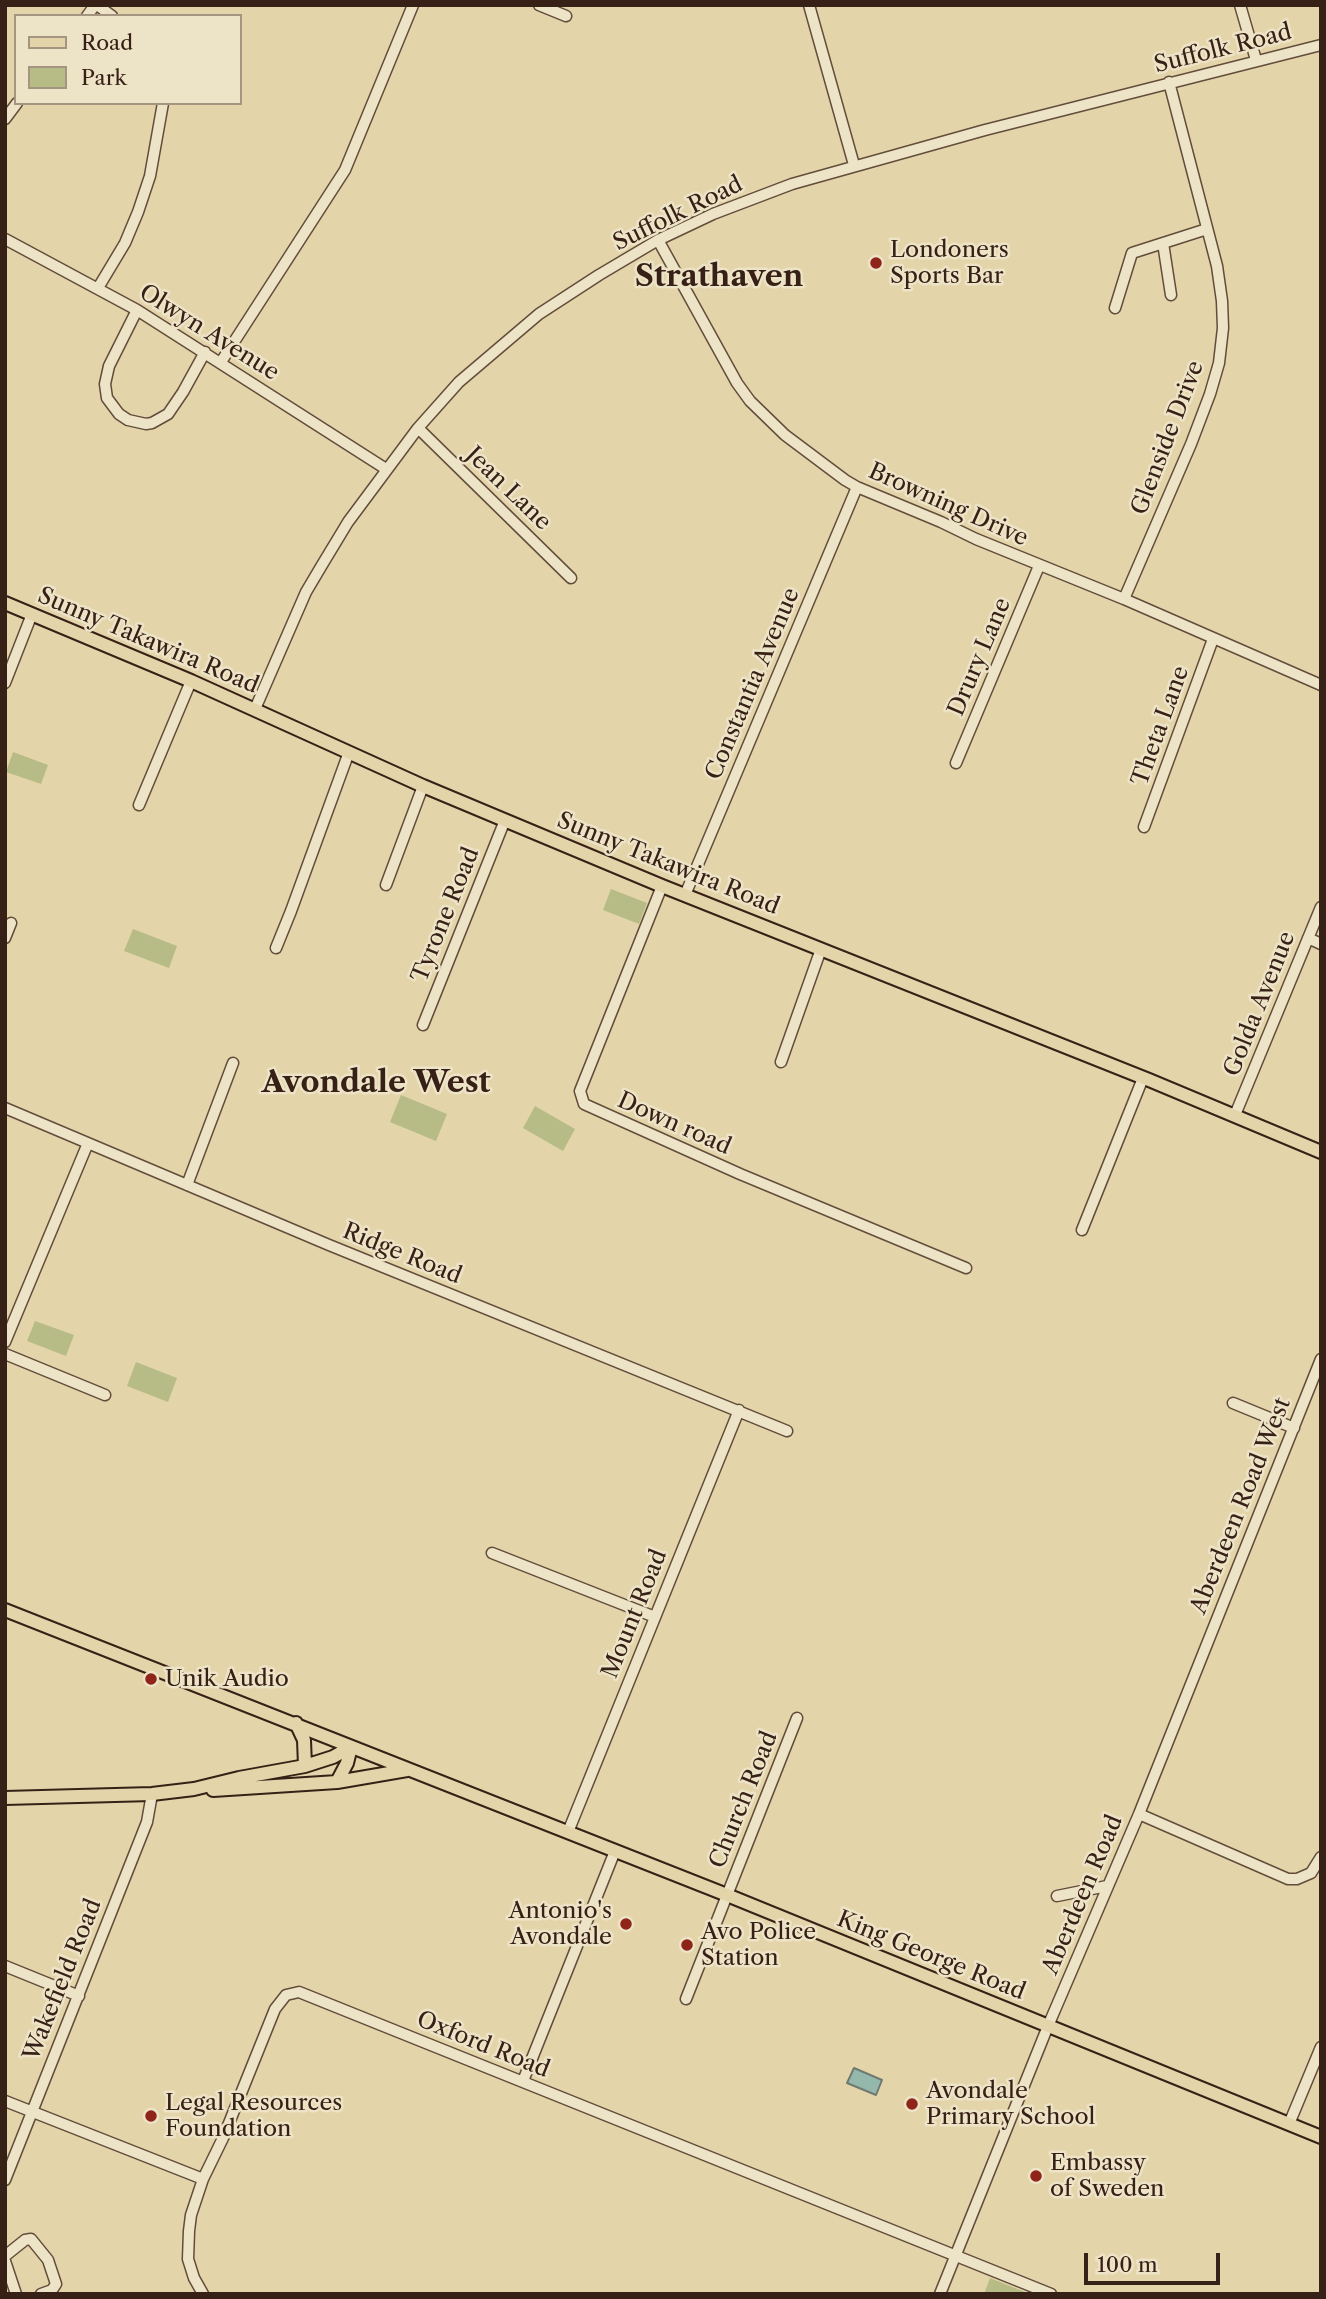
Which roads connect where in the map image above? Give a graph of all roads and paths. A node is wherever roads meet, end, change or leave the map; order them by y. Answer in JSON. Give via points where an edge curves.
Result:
{"nodes":[{"id":1,"x":413,"y":5,"type":"edge"},
{"id":2,"x":539,"y":5,"type":"edge"},
{"id":3,"x":808,"y":5,"type":"edge"},
{"id":4,"x":1240,"y":5,"type":"edge"},
{"id":5,"x":566,"y":16,"type":"dead end"},
{"id":6,"x":1321,"y":45,"type":"edge"},
{"id":7,"x":1256,"y":60,"type":"junction"},
{"id":8,"x":1169,"y":82,"type":"junction"},
{"id":9,"x":16,"y":105,"type":"edge"},
{"id":10,"x":163,"y":105,"type":"edge"},
{"id":11,"x":5,"y":119,"type":"edge"},
{"id":12,"x":854,"y":165,"type":"junction"},
{"id":13,"x":1207,"y":229,"type":"junction"},
{"id":14,"x":5,"y":239,"type":"edge"},
{"id":15,"x":658,"y":240,"type":"junction"},
{"id":16,"x":1163,"y":243,"type":"junction"},
{"id":17,"x":98,"y":288,"type":"junction"},
{"id":18,"x":1171,"y":295,"type":"dead end"},
{"id":19,"x":1115,"y":308,"type":"dead end"},
{"id":20,"x":136,"y":310,"type":"junction"},
{"id":21,"x":205,"y":352,"type":"junction"},
{"id":22,"x":221,"y":362,"type":"junction"},
{"id":23,"x":418,"y":428,"type":"junction"},
{"id":24,"x":386,"y":469,"type":"junction"},
{"id":25,"x":857,"y":488,"type":"junction"},
{"id":26,"x":1040,"y":566,"type":"junction"},
{"id":27,"x":571,"y":578,"type":"dead end"},
{"id":28,"x":1124,"y":599,"type":"junction"},
{"id":29,"x":5,"y":603,"type":"edge"},
{"id":30,"x":32,"y":614,"type":"junction"},
{"id":31,"x":1213,"y":639,"type":"junction"},
{"id":32,"x":191,"y":681,"type":"junction"},
{"id":33,"x":5,"y":683,"type":"edge"},
{"id":34,"x":1321,"y":685,"type":"edge"},
{"id":35,"x":255,"y":709,"type":"junction"},
{"id":36,"x":349,"y":752,"type":"junction"},
{"id":37,"x":956,"y":762,"type":"dead end"},
{"id":38,"x":423,"y":786,"type":"junction"},
{"id":39,"x":139,"y":805,"type":"dead end"},
{"id":40,"x":505,"y":820,"type":"junction"},
{"id":41,"x":1144,"y":827,"type":"dead end"},
{"id":42,"x":386,"y":885,"type":"dead end"},
{"id":43,"x":662,"y":886,"type":"junction"},
{"id":44,"x":685,"y":895,"type":"junction"},
{"id":45,"x":1321,"y":907,"type":"edge"},
{"id":46,"x":11,"y":923,"type":"dead end"},
{"id":47,"x":5,"y":937,"type":"edge"},
{"id":48,"x":1308,"y":939,"type":"junction"},
{"id":49,"x":1321,"y":944,"type":"edge"},
{"id":50,"x":276,"y":948,"type":"dead end"},
{"id":51,"x":821,"y":949,"type":"junction"},
{"id":52,"x":423,"y":1025,"type":"dead end"},
{"id":53,"x":781,"y":1062,"type":"dead end"},
{"id":54,"x":233,"y":1063,"type":"dead end"},
{"id":55,"x":1143,"y":1078,"type":"junction"},
{"id":56,"x":5,"y":1108,"type":"edge"},
{"id":57,"x":1235,"y":1115,"type":"junction"},
{"id":58,"x":88,"y":1143,"type":"junction"},
{"id":59,"x":1321,"y":1152,"type":"edge"},
{"id":60,"x":187,"y":1185,"type":"junction"},
{"id":61,"x":1082,"y":1230,"type":"dead end"},
{"id":62,"x":966,"y":1268,"type":"dead end"},
{"id":63,"x":5,"y":1342,"type":"edge"},
{"id":64,"x":5,"y":1354,"type":"edge"},
{"id":65,"x":1321,"y":1359,"type":"edge"},
{"id":66,"x":105,"y":1395,"type":"dead end"},
{"id":67,"x":1233,"y":1403,"type":"dead end"},
{"id":68,"x":738,"y":1410,"type":"junction"},
{"id":69,"x":1294,"y":1427,"type":"junction"},
{"id":70,"x":787,"y":1431,"type":"dead end"},
{"id":71,"x":492,"y":1553,"type":"dead end"},
{"id":72,"x":5,"y":1610,"type":"edge"},
{"id":73,"x":655,"y":1617,"type":"junction"},
{"id":74,"x":1197,"y":1667,"type":"joint"},
{"id":75,"x":797,"y":1718,"type":"dead end"},
{"id":76,"x":296,"y":1723,"type":"junction"},
{"id":77,"x":351,"y":1747,"type":"junction"},
{"id":78,"x":305,"y":1766,"type":"junction"},
{"id":79,"x":407,"y":1770,"type":"junction"},
{"id":80,"x":337,"y":1782,"type":"junction"},
{"id":81,"x":194,"y":1789,"type":"junction"},
{"id":82,"x":152,"y":1794,"type":"junction"},
{"id":83,"x":5,"y":1798,"type":"edge"},
{"id":84,"x":1139,"y":1814,"type":"junction"},
{"id":85,"x":568,"y":1832,"type":"junction"},
{"id":86,"x":615,"y":1851,"type":"junction"},
{"id":87,"x":1321,"y":1857,"type":"edge"},
{"id":88,"x":1107,"y":1886,"type":"junction"},
{"id":89,"x":727,"y":1895,"type":"junction"},
{"id":90,"x":1056,"y":1896,"type":"dead end"},
{"id":91,"x":5,"y":1966,"type":"edge"},
{"id":92,"x":79,"y":1996,"type":"junction"},
{"id":93,"x":686,"y":1999,"type":"dead end"},
{"id":94,"x":1048,"y":2026,"type":"junction"},
{"id":95,"x":1321,"y":2047,"type":"edge"},
{"id":96,"x":523,"y":2081,"type":"junction"},
{"id":97,"x":5,"y":2101,"type":"edge"},
{"id":98,"x":31,"y":2111,"type":"junction"},
{"id":99,"x":1289,"y":2124,"type":"junction"},
{"id":100,"x":1321,"y":2137,"type":"edge"},
{"id":101,"x":203,"y":2179,"type":"junction"},
{"id":102,"x":5,"y":2180,"type":"edge"},
{"id":103,"x":956,"y":2255,"type":"junction"},
{"id":104,"x":5,"y":2258,"type":"edge"},
{"id":105,"x":16,"y":2294,"type":"edge"},
{"id":106,"x":41,"y":2294,"type":"edge"},
{"id":107,"x":203,"y":2294,"type":"edge"},
{"id":108,"x":940,"y":2294,"type":"edge"},
{"id":109,"x":1051,"y":2294,"type":"edge"}],
"edges":[{"from":1,"to":22,"type":"street","via":[[345,170]]},
{"from":2,"to":5,"type":"street"},
{"from":3,"to":12,"type":"street"},
{"from":4,"to":7,"type":"street"},
{"from":6,"to":7,"type":"street","name":"Suffolk Road"},
{"from":7,"to":8,"type":"street","name":"Suffolk Road"},
{"from":8,"to":12,"type":"street","name":"Suffolk Road"},
{"from":8,"to":13,"type":"street","name":"Glenside Drive"},
{"from":9,"to":11,"type":"street"},
{"from":10,"to":17,"type":"street","via":[[150,176],[138,212]]},
{"from":12,"to":15,"type":"street","name":"Suffolk Road","via":[[768,192]]},
{"from":13,"to":16,"type":"street"},
{"from":13,"to":28,"type":"street","name":"Glenside Drive","via":[[1222,301],[1219,363],[1191,444]]},
{"from":14,"to":17,"type":"street","name":"Olwyn Avenue"},
{"from":15,"to":23,"type":"street","name":"Suffolk Road","via":[[539,314],[459,382]]},
{"from":15,"to":25,"type":"street","name":"Browning Drive","via":[[750,401],[785,435]]},
{"from":16,"to":18,"type":"street"},
{"from":16,"to":19,"type":"street","via":[[1132,253]]},
{"from":17,"to":20,"type":"street","name":"Olwyn Avenue"},
{"from":20,"to":21,"type":"street","name":"Olwyn Avenue"},
{"from":20,"to":21,"type":"street","via":[[105,384],[107,398],[119,414],[146,424],[168,414]]},
{"from":21,"to":22,"type":"street","name":"Olwyn Avenue"},
{"from":22,"to":24,"type":"street","name":"Olwyn Avenue"},
{"from":23,"to":24,"type":"street","name":"Suffolk Road"},
{"from":23,"to":27,"type":"street","name":"Jean Lane"},
{"from":24,"to":35,"type":"street","name":"Suffolk Road","via":[[306,592]]},
{"from":25,"to":26,"type":"street","name":"Browning Drive"},
{"from":25,"to":44,"type":"street","name":"Constantia Avenue"},
{"from":26,"to":28,"type":"street","name":"Browning Drive"},
{"from":26,"to":37,"type":"street","name":"Drury Lane"},
{"from":28,"to":31,"type":"street","name":"Browning Drive"},
{"from":29,"to":30,"type":"main road","name":"Sunny Takawira Road"},
{"from":30,"to":32,"type":"main road","name":"Sunny Takawira Road"},
{"from":30,"to":33,"type":"street"},
{"from":31,"to":34,"type":"street","name":"Browning Drive"},
{"from":31,"to":41,"type":"street","name":"Theta Lane"},
{"from":32,"to":35,"type":"main road","name":"Sunny Takawira Road"},
{"from":32,"to":39,"type":"street"},
{"from":35,"to":36,"type":"main road","name":"Sunny Takawira Road"},
{"from":36,"to":38,"type":"main road","name":"Sunny Takawira Road"},
{"from":36,"to":50,"type":"street"},
{"from":38,"to":40,"type":"main road","name":"Sunny Takawira Road"},
{"from":38,"to":42,"type":"street"},
{"from":40,"to":43,"type":"main road","name":"Sunny Takawira Road"},
{"from":40,"to":52,"type":"street","name":"Tyrone Road"},
{"from":43,"to":44,"type":"main road","name":"Sunny Takawira Road"},
{"from":43,"to":62,"type":"street","name":"Down road","via":[[580,1091],[584,1104]]},
{"from":44,"to":51,"type":"main road","name":"Sunny Takawira Road"},
{"from":45,"to":48,"type":"street","name":"Golda Avenue"},
{"from":46,"to":47,"type":"street"},
{"from":48,"to":49,"type":"street"},
{"from":48,"to":57,"type":"street","name":"Golda Avenue"},
{"from":51,"to":53,"type":"street"},
{"from":51,"to":55,"type":"main road","name":"Sunny Takawira Road"},
{"from":54,"to":60,"type":"street"},
{"from":55,"to":57,"type":"main road","name":"Sunny Takawira Road"},
{"from":55,"to":61,"type":"street"},
{"from":56,"to":58,"type":"street","name":"Ridge Road"},
{"from":57,"to":59,"type":"main road","name":"Sunny Takawira Road"},
{"from":58,"to":60,"type":"street","name":"Ridge Road"},
{"from":58,"to":63,"type":"street"},
{"from":60,"to":68,"type":"street","name":"Ridge Road"},
{"from":64,"to":66,"type":"street"},
{"from":65,"to":69,"type":"street","name":"Aberdeen Road West"},
{"from":67,"to":69,"type":"street"},
{"from":68,"to":70,"type":"street","name":"Ridge Road"},
{"from":68,"to":73,"type":"street","name":"Mount Road"},
{"from":69,"to":74,"type":"street","name":"Aberdeen Road West"},
{"from":71,"to":73,"type":"street"},
{"from":72,"to":76,"type":"main road","name":"King George Road"},
{"from":73,"to":85,"type":"street","name":"Mount Road"},
{"from":74,"to":84,"type":"street","name":"Aberdeen Road"},
{"from":75,"to":89,"type":"street","name":"Church Road"},
{"from":76,"to":77,"type":"main road","name":"King George Road"},
{"from":76,"to":78,"type":"main road","via":[[306,1750]]},
{"from":77,"to":78,"type":"main road"},
{"from":77,"to":79,"type":"main road","name":"King George Road"},
{"from":77,"to":80,"type":"main road"},
{"from":78,"to":81,"type":"main road"},
{"from":79,"to":80,"type":"main road"},
{"from":79,"to":85,"type":"main road","name":"King George Road"},
{"from":80,"to":81,"type":"main road"},
{"from":81,"to":82,"type":"main road"},
{"from":82,"to":83,"type":"main road"},
{"from":82,"to":92,"type":"street","name":"Wakefield Road","via":[[147,1822]]},
{"from":84,"to":87,"type":"street","via":[[1288,1880],[1311,1873]]},
{"from":84,"to":88,"type":"street","name":"Aberdeen Road"},
{"from":85,"to":86,"type":"main road","name":"King George Road"},
{"from":86,"to":89,"type":"main road","name":"King George Road"},
{"from":86,"to":96,"type":"street"},
{"from":88,"to":90,"type":"street"},
{"from":88,"to":94,"type":"street","name":"Aberdeen Road"},
{"from":89,"to":93,"type":"street","name":"Church Road"},
{"from":89,"to":94,"type":"main road","name":"King George Road"},
{"from":91,"to":92,"type":"street"},
{"from":92,"to":98,"type":"street","name":"Wakefield Road"},
{"from":94,"to":99,"type":"main road","name":"King George Road"},
{"from":94,"to":103,"type":"street","name":"Aberdeen Road"},
{"from":95,"to":99,"type":"street"},
{"from":96,"to":101,"type":"street","name":"Oxford Road","via":[[291,1993],[275,2009]]},
{"from":96,"to":103,"type":"street","name":"Oxford Road"},
{"from":97,"to":98,"type":"street"},
{"from":98,"to":101,"type":"street"},
{"from":98,"to":102,"type":"street","name":"Wakefield Road"},
{"from":99,"to":100,"type":"main road","name":"King George Road"},
{"from":101,"to":107,"type":"street","via":[[191,2215],[188,2259]]},
{"from":103,"to":108,"type":"street","name":"Aberdeen Road"},
{"from":103,"to":109,"type":"street","name":"Oxford Road"},
{"from":104,"to":105,"type":"street"},
{"from":104,"to":106,"type":"street","via":[[31,2239],[48,2260],[56,2284]]}]}
